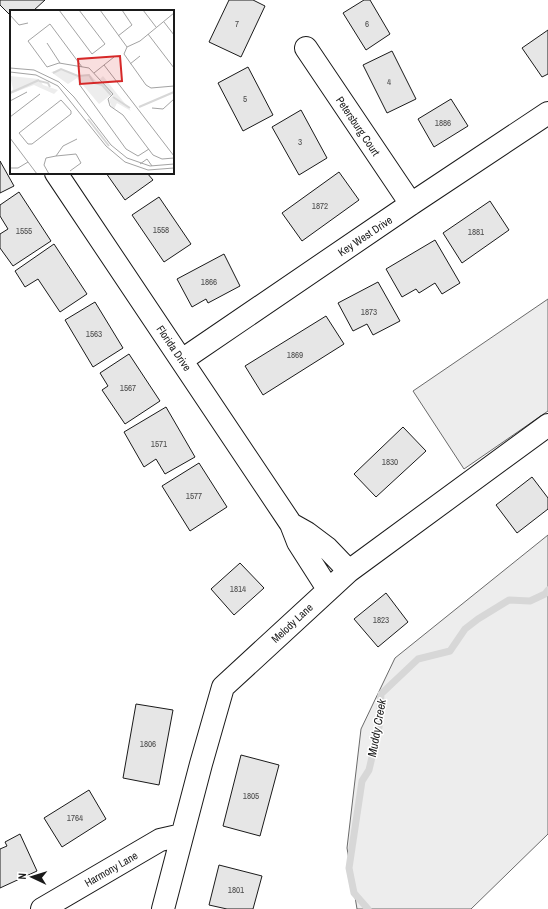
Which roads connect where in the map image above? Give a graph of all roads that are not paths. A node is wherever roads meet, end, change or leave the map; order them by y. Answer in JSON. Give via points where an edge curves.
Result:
{"nodes":[{"id":1,"x":306,"y":48,"type":"dead end"},
{"id":2,"x":548,"y":113,"type":"edge"},
{"id":3,"x":57,"y":174,"type":"edge"},
{"id":4,"x":411,"y":204,"type":"junction"},
{"id":5,"x":182,"y":360,"type":"junction"},
{"id":6,"x":548,"y":426,"type":"edge"},
{"id":7,"x":291,"y":524,"type":"junction"},
{"id":8,"x":349,"y":571,"type":"junction"},
{"id":9,"x":328,"y":589,"type":"junction"},
{"id":10,"x":182,"y":835,"type":"junction"},
{"id":11,"x":42,"y":909,"type":"edge"},
{"id":12,"x":163,"y":909,"type":"edge"}],
"edges":[{"from":1,"to":4,"type":"street","name":"Petersburg Court"},
{"from":2,"to":4,"type":"street","name":"Key West Drive"},
{"from":3,"to":5,"type":"street","name":"Florida Drive"},
{"from":4,"to":5,"type":"street","name":"Key West Drive"},
{"from":5,"to":7,"type":"street","name":"Florida Drive"},
{"from":6,"to":8,"type":"street","name":"Melody Lane"},
{"from":7,"to":8,"type":"street","name":"Florida Drive","via":[[327,548]]},
{"from":7,"to":9,"type":"street","name":"Florida Drive","via":[[298,542]]},
{"from":8,"to":9,"type":"street","name":"Melody Lane"},
{"from":9,"to":10,"type":"street","name":"Melody Lane","via":[[223,687]]},
{"from":10,"to":11,"type":"street","name":"Harmony Lane","via":[[160,840]]},
{"from":10,"to":12,"type":"street","name":"Melody Lane"}]}
